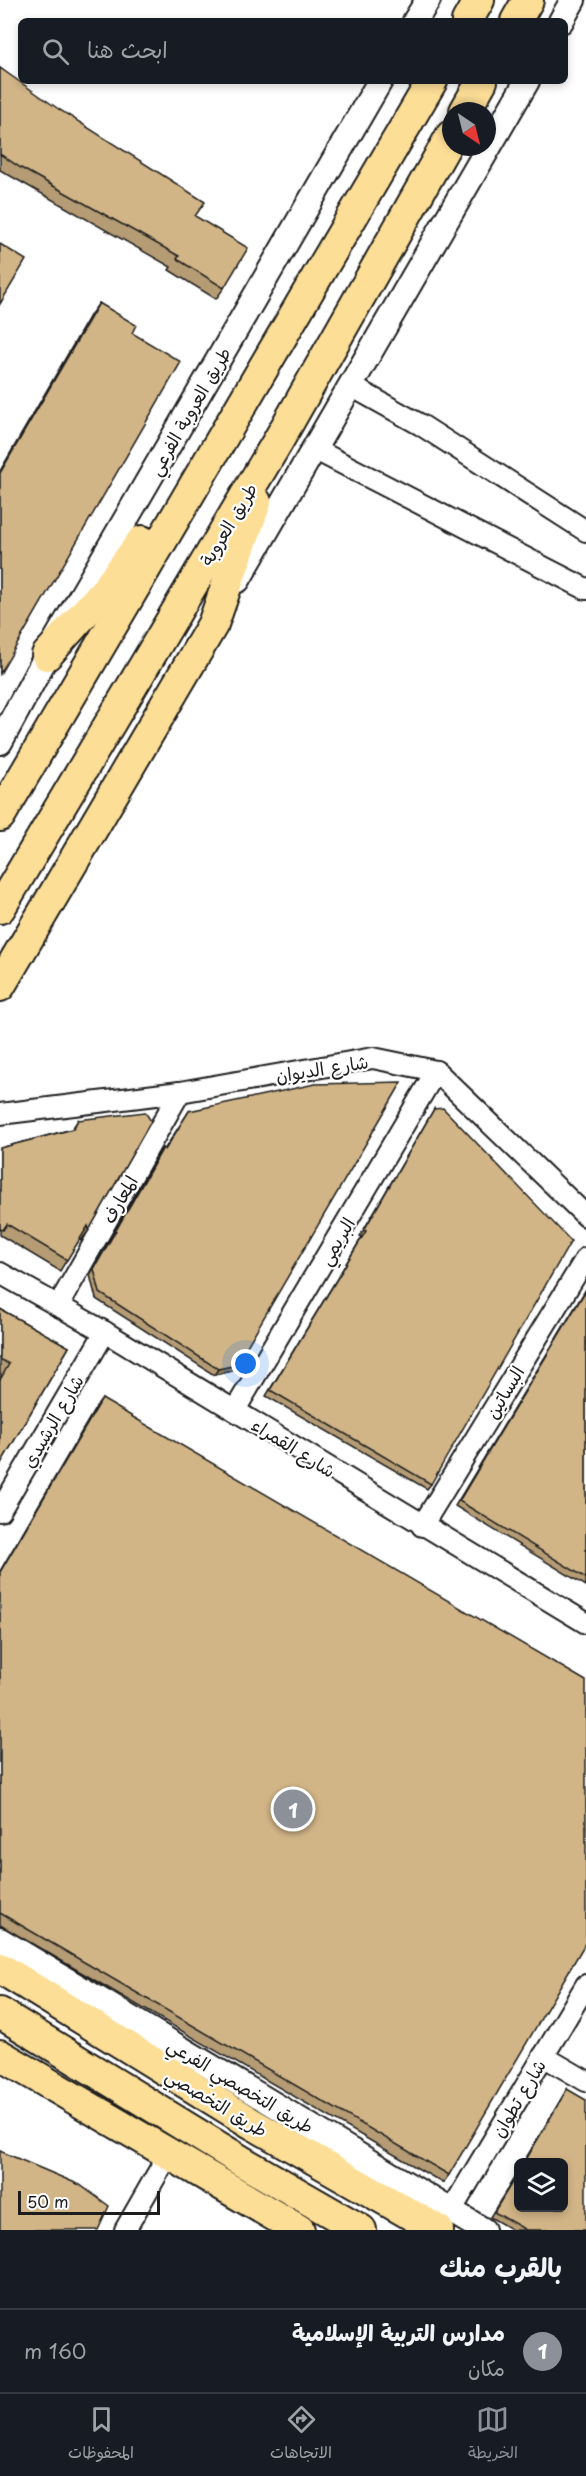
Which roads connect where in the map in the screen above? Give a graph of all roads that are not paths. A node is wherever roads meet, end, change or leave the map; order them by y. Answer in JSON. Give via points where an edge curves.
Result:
{"nodes":[{"id":1,"x":428,"y":0,"type":"edge"},
{"id":2,"x":466,"y":0,"type":"edge"},
{"id":3,"x":479,"y":0,"type":"edge"},
{"id":4,"x":528,"y":0,"type":"edge"},
{"id":5,"x":537,"y":0,"type":"edge"},
{"id":6,"x":573,"y":0,"type":"edge"},
{"id":7,"x":417,"y":18,"type":"edge"},
{"id":8,"x":457,"y":18,"type":"edge"},
{"id":9,"x":469,"y":18,"type":"edge"},
{"id":10,"x":518,"y":18,"type":"edge"},
{"id":11,"x":523,"y":18,"type":"edge"},
{"id":12,"x":563,"y":18,"type":"edge"},
{"id":13,"x":378,"y":84,"type":"edge"},
{"id":14,"x":480,"y":84,"type":"edge"},
{"id":15,"x":524,"y":84,"type":"edge"},
{"id":16,"x":426,"y":88,"type":"edge"},
{"id":17,"x":470,"y":102,"type":"edge"},
{"id":18,"x":442,"y":152,"type":"edge"},
{"id":19,"x":351,"y":386,"type":"junction"},
{"id":20,"x":237,"y":413,"type":"junction"},
{"id":21,"x":278,"y":441,"type":"junction"},
{"id":22,"x":314,"y":449,"type":"junction"},
{"id":23,"x":586,"y":531,"type":"edge"},
{"id":24,"x":586,"y":589,"type":"edge"},
{"id":25,"x":213,"y":624,"type":"junction"},
{"id":26,"x":47,"y":655,"type":"junction"},
{"id":27,"x":0,"y":742,"type":"edge"},
{"id":28,"x":0,"y":816,"type":"edge"},
{"id":29,"x":0,"y":908,"type":"edge"},
{"id":30,"x":0,"y":986,"type":"edge"},
{"id":31,"x":436,"y":1071,"type":"junction"},
{"id":32,"x":180,"y":1092,"type":"junction"},
{"id":33,"x":0,"y":1114,"type":"edge"},
{"id":34,"x":586,"y":1216,"type":"edge"},
{"id":35,"x":586,"y":1258,"type":"edge"},
{"id":36,"x":0,"y":1273,"type":"edge"},
{"id":37,"x":58,"y":1306,"type":"junction"},
{"id":38,"x":105,"y":1332,"type":"junction"},
{"id":39,"x":236,"y":1410,"type":"junction"},
{"id":40,"x":0,"y":1511,"type":"edge"},
{"id":41,"x":422,"y":1526,"type":"junction"},
{"id":42,"x":586,"y":1623,"type":"edge"},
{"id":43,"x":0,"y":1940,"type":"edge"},
{"id":44,"x":0,"y":1968,"type":"edge"},
{"id":45,"x":586,"y":1985,"type":"edge"},
{"id":46,"x":0,"y":2013,"type":"edge"},
{"id":47,"x":0,"y":2055,"type":"edge"},
{"id":48,"x":543,"y":2056,"type":"junction"},
{"id":49,"x":586,"y":2081,"type":"edge"},
{"id":50,"x":168,"y":2155,"type":"junction"},
{"id":51,"x":444,"y":2221,"type":"edge"},
{"id":52,"x":125,"y":2230,"type":"edge"},
{"id":53,"x":299,"y":2230,"type":"edge"},
{"id":54,"x":361,"y":2230,"type":"edge"},
{"id":55,"x":483,"y":2230,"type":"edge"}],
"edges":[{"from":1,"to":7,"type":"street"},
{"from":2,"to":8,"type":"street"},
{"from":3,"to":9,"type":"main road"},
{"from":4,"to":10,"type":"main road"},
{"from":5,"to":11,"type":"street"},
{"from":6,"to":12,"type":"street"},
{"from":13,"to":26,"type":"street","name":"طريق العروبة الفرعي"},
{"from":14,"to":17,"type":"main road"},
{"from":15,"to":19,"type":"street"},
{"from":16,"to":20,"type":"main road"},
{"from":18,"to":21,"type":"main road","name":"طريق العروبة"},
{"from":19,"to":22,"type":"street"},
{"from":19,"to":23,"type":"street","via":[[421,425]]},
{"from":20,"to":26,"type":"main road","via":[[108,587]]},
{"from":20,"to":28,"type":"main road"},
{"from":21,"to":25,"type":"main road"},
{"from":21,"to":29,"type":"main road","name":"طريق العروبة"},
{"from":22,"to":24,"type":"street"},
{"from":22,"to":25,"type":"street"},
{"from":25,"to":30,"type":"main road"},
{"from":26,"to":27,"type":"street","name":"طريق العروبة الفرعي"},
{"from":31,"to":32,"type":"street","name":"شارع الديوان","via":[[373,1059]]},
{"from":31,"to":34,"type":"street"},
{"from":31,"to":39,"type":"street","name":"البريمي"},
{"from":32,"to":33,"type":"street","name":"شارع الديوان"},
{"from":32,"to":37,"type":"street","name":"المعارف"},
{"from":35,"to":41,"type":"street","name":"البساتين"},
{"from":36,"to":37,"type":"street","name":"شارع القمراء"},
{"from":37,"to":38,"type":"street","name":"شارع القمراء"},
{"from":38,"to":39,"type":"street","name":"شارع القمراء"},
{"from":38,"to":40,"type":"street","name":"شارع الرشيدي"},
{"from":39,"to":41,"type":"street","name":"شارع القمراء"},
{"from":41,"to":42,"type":"street","name":"شارع القمراء"},
{"from":43,"to":51,"type":"street","name":"طريق التخصصي الفرعي"},
{"from":44,"to":51,"type":"main road","name":"طريق التخصصي","via":[[251,2122]]},
{"from":45,"to":48,"type":"street","name":"شارع تطوان"},
{"from":46,"to":54,"type":"main road","name":"طريق التخصصي"},
{"from":47,"to":50,"type":"main road"},
{"from":48,"to":49,"type":"street"},
{"from":48,"to":51,"type":"street","name":"شارع تطوان"},
{"from":50,"to":52,"type":"street"},
{"from":50,"to":53,"type":"main road"},
{"from":51,"to":55,"type":"street","name":"طريق التخصصي الفرعي"}]}
